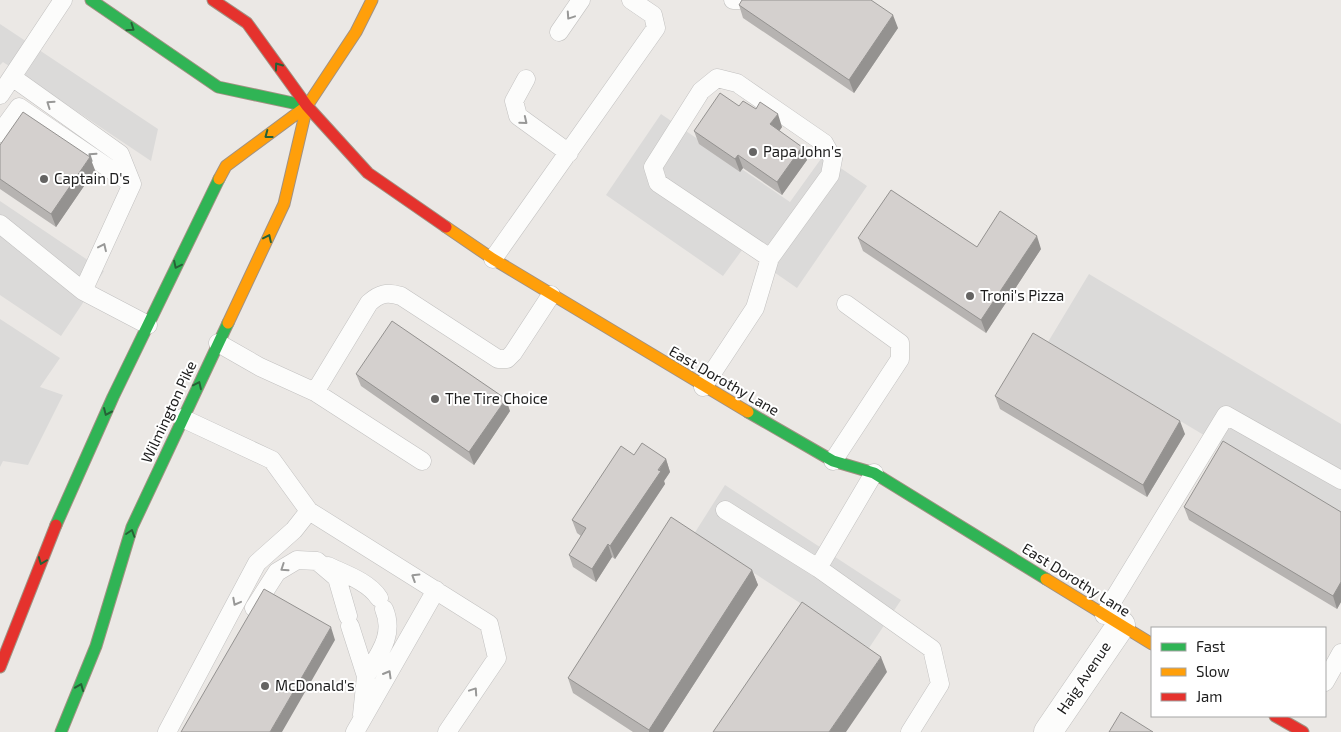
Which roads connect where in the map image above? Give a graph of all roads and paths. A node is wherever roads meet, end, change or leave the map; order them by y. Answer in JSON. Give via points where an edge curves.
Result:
{"nodes":[{"id":1,"x":63,"y":0,"type":"edge"},
{"id":2,"x":91,"y":0,"type":"edge"},
{"id":3,"x":213,"y":0,"type":"edge"},
{"id":4,"x":372,"y":0,"type":"edge"},
{"id":5,"x":581,"y":0,"type":"edge"},
{"id":6,"x":631,"y":0,"type":"edge"},
{"id":7,"x":733,"y":0,"type":"edge"},
{"id":8,"x":739,"y":0,"type":"edge"},
{"id":9,"x":559,"y":32,"type":"dead end"},
{"id":10,"x":12,"y":77,"type":"junction"},
{"id":11,"x":526,"y":79,"type":"dead end"},
{"id":12,"x":0,"y":95,"type":"edge"},
{"id":13,"x":307,"y":106,"type":"junction"},
{"id":14,"x":0,"y":134,"type":"edge"},
{"id":15,"x":569,"y":153,"type":"junction"},
{"id":16,"x":132,"y":184,"type":"junction"},
{"id":17,"x":0,"y":224,"type":"edge"},
{"id":18,"x":770,"y":258,"type":"junction"},
{"id":19,"x":493,"y":259,"type":"junction"},
{"id":20,"x":83,"y":291,"type":"junction"},
{"id":21,"x":551,"y":294,"type":"junction"},
{"id":22,"x":846,"y":304,"type":"dead end"},
{"id":23,"x":148,"y":324,"type":"junction"},
{"id":24,"x":218,"y":343,"type":"junction"},
{"id":25,"x":703,"y":387,"type":"junction"},
{"id":26,"x":315,"y":392,"type":"junction"},
{"id":27,"x":182,"y":418,"type":"junction"},
{"id":28,"x":833,"y":461,"type":"junction"},
{"id":29,"x":422,"y":462,"type":"dead end"},
{"id":30,"x":874,"y":473,"type":"junction"},
{"id":31,"x":1341,"y":480,"type":"edge"},
{"id":32,"x":725,"y":510,"type":"dead end"},
{"id":33,"x":309,"y":511,"type":"junction"},
{"id":34,"x":317,"y":561,"type":"junction"},
{"id":35,"x":818,"y":568,"type":"junction"},
{"id":36,"x":436,"y":590,"type":"junction"},
{"id":37,"x":1112,"y":620,"type":"junction"},
{"id":38,"x":246,"y":623,"type":"edge"},
{"id":39,"x":1151,"y":643,"type":"edge"},
{"id":40,"x":1341,"y":653,"type":"edge"},
{"id":41,"x":0,"y":667,"type":"edge"},
{"id":42,"x":366,"y":676,"type":"junction"},
{"id":43,"x":1326,"y":680,"type":"edge"},
{"id":44,"x":1278,"y":717,"type":"edge"},
{"id":45,"x":1300,"y":725,"type":"edge"},
{"id":46,"x":358,"y":726,"type":"edge"},
{"id":47,"x":61,"y":732,"type":"edge"},
{"id":48,"x":167,"y":732,"type":"edge"},
{"id":49,"x":447,"y":732,"type":"edge"},
{"id":50,"x":910,"y":732,"type":"edge"},
{"id":51,"x":1048,"y":732,"type":"edge"}],
"edges":[{"from":1,"to":10,"type":"lane"},
{"from":2,"to":13,"type":"main road","one_way":true,"via":[[218,87]]},
{"from":13,"to":3,"type":"main road","name":"East Dorothy Lane","one_way":true,"via":[[247,23]]},
{"from":4,"to":13,"type":"main road","name":"Wilmington Pike","via":[[356,32]]},
{"from":5,"to":9,"type":"lane","one_way":true},
{"from":6,"to":15,"type":"lane","via":[[653,15],[656,28]]},
{"from":7,"to":8,"type":"lane"},
{"from":10,"to":12,"type":"lane"},
{"from":16,"to":10,"type":"lane","one_way":true,"via":[[120,154]]},
{"from":11,"to":15,"type":"lane","one_way":true,"via":[[514,101],[518,116]]},
{"from":13,"to":19,"type":"main road","name":"East Dorothy Lane","via":[[368,173]]},
{"from":13,"to":23,"type":"main road","name":"Wilmington Pike","one_way":true,"via":[[226,166]]},
{"from":24,"to":13,"type":"main road","name":"Wilmington Pike","one_way":true,"via":[[284,204]]},
{"from":16,"to":14,"type":"lane","one_way":true,"via":[[19,106]]},
{"from":15,"to":19,"type":"lane"},
{"from":20,"to":16,"type":"lane","one_way":true},
{"from":17,"to":20,"type":"lane"},
{"from":18,"to":18,"type":"lane","via":[[830,175],[833,159],[824,143],[737,82],[717,78],[701,91],[653,167],[658,183]]},
{"from":18,"to":25,"type":"lane","via":[[755,308]]},
{"from":19,"to":21,"type":"main road","name":"East Dorothy Lane"},
{"from":20,"to":23,"type":"lane"},
{"from":21,"to":25,"type":"main road","name":"East Dorothy Lane"},
{"from":21,"to":26,"type":"lane","via":[[507,359],[498,359],[401,296],[378,295],[369,303]]},
{"from":22,"to":28,"type":"lane","via":[[900,343],[900,359]]},
{"from":23,"to":41,"type":"main road","name":"Wilmington Pike","one_way":true,"via":[[58,518]]},
{"from":24,"to":26,"type":"lane"},
{"from":27,"to":24,"type":"main road","name":"Wilmington Pike","one_way":true},
{"from":25,"to":28,"type":"main road","name":"East Dorothy Lane"},
{"from":26,"to":29,"type":"lane"},
{"from":27,"to":33,"type":"lane","via":[[272,460]]},
{"from":47,"to":27,"type":"main road","name":"Wilmington Pike","one_way":true,"via":[[96,646],[132,527]]},
{"from":28,"to":30,"type":"main road","name":"East Dorothy Lane"},
{"from":30,"to":35,"type":"lane"},
{"from":30,"to":37,"type":"main road","name":"East Dorothy Lane"},
{"from":31,"to":37,"type":"lane","via":[[1226,415]]},
{"from":32,"to":35,"type":"lane"},
{"from":36,"to":33,"type":"lane","one_way":true},
{"from":33,"to":48,"type":"lane","one_way":true,"via":[[294,530],[257,563]]},
{"from":34,"to":38,"type":"lane","one_way":true,"via":[[297,560],[277,572]]},
{"from":34,"to":42,"type":"lane","via":[[337,578]]},
{"from":34,"to":42,"type":"lane","via":[[354,578],[376,594],[390,622],[385,644]]},
{"from":35,"to":50,"type":"lane","via":[[932,649],[940,684]]},
{"from":46,"to":36,"type":"lane","one_way":true},
{"from":49,"to":36,"type":"lane","one_way":true,"via":[[496,658],[489,624]]},
{"from":37,"to":39,"type":"main road","name":"East Dorothy Lane"},
{"from":37,"to":51,"type":"street","name":"Haig Avenue"},
{"from":40,"to":43,"type":"lane"},
{"from":42,"to":46,"type":"lane"},
{"from":44,"to":45,"type":"main road"}]}
